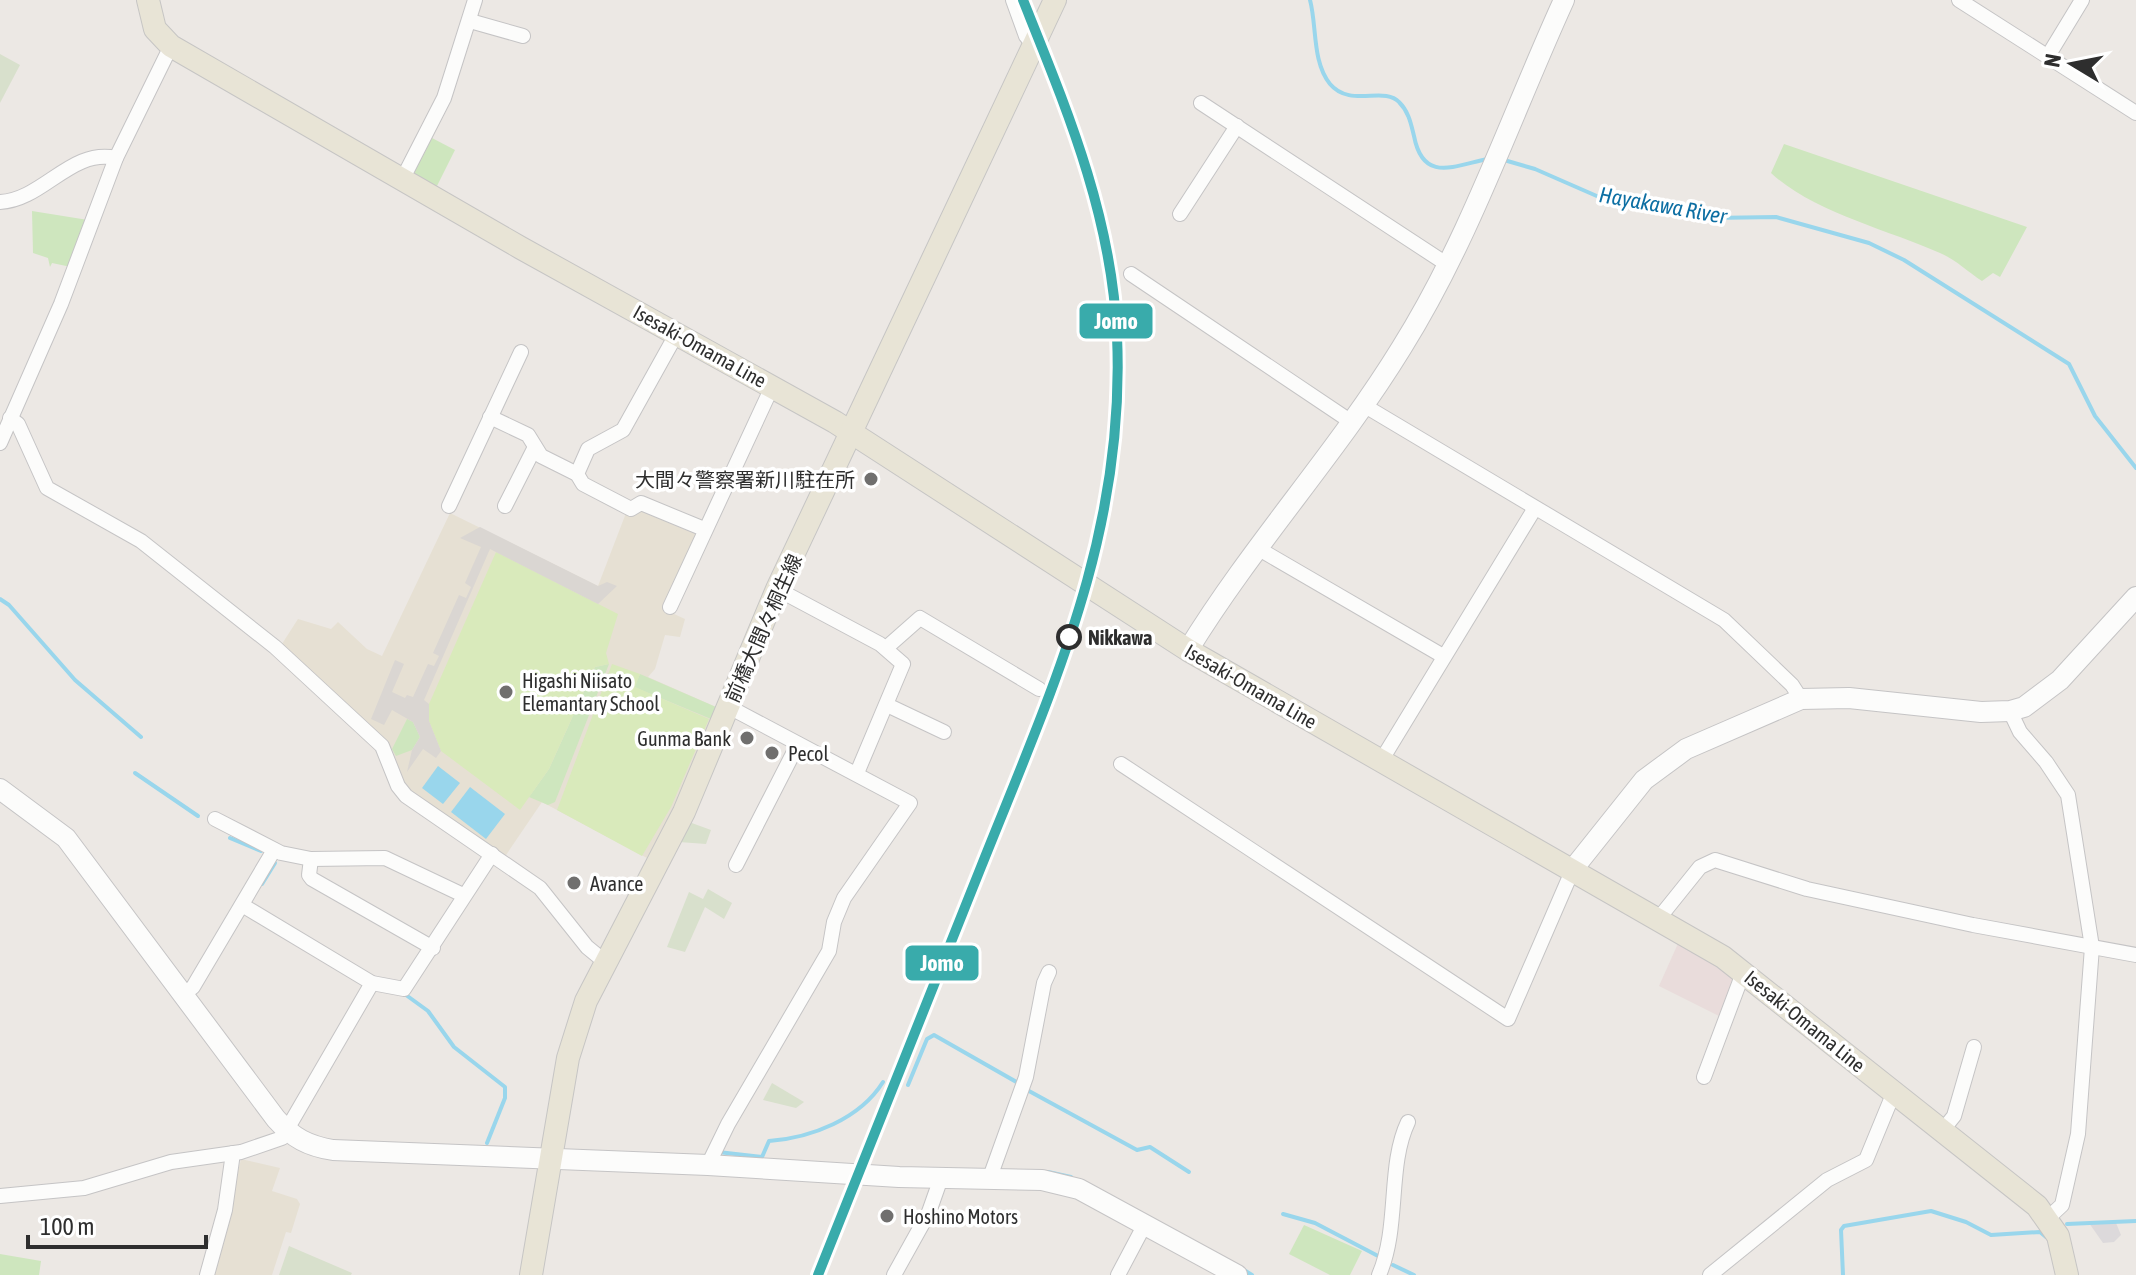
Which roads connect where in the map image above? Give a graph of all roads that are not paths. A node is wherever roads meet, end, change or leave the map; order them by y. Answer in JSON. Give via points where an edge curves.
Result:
{"nodes":[{"id":1,"x":148,"y":0,"type":"edge"},
{"id":2,"x":475,"y":0,"type":"edge"},
{"id":3,"x":1013,"y":0,"type":"edge"},
{"id":4,"x":1055,"y":0,"type":"edge"},
{"id":5,"x":1564,"y":0,"type":"edge"},
{"id":6,"x":1959,"y":0,"type":"edge"},
{"id":7,"x":2082,"y":0,"type":"edge"},
{"id":8,"x":470,"y":21,"type":"junction"},
{"id":9,"x":523,"y":36,"type":"dead end"},
{"id":10,"x":171,"y":46,"type":"junction"},
{"id":11,"x":1034,"y":46,"type":"junction"},
{"id":12,"x":2048,"y":56,"type":"junction"},
{"id":13,"x":1201,"y":103,"type":"dead end"},
{"id":14,"x":2136,"y":113,"type":"edge"},
{"id":15,"x":1237,"y":126,"type":"junction"},
{"id":16,"x":116,"y":158,"type":"junction"},
{"id":17,"x":403,"y":178,"type":"junction"},
{"id":18,"x":0,"y":202,"type":"edge"},
{"id":19,"x":1180,"y":214,"type":"dead end"},
{"id":20,"x":1448,"y":265,"type":"junction"},
{"id":21,"x":1131,"y":274,"type":"dead end"},
{"id":22,"x":677,"y":333,"type":"junction"},
{"id":23,"x":521,"y":352,"type":"dead end"},
{"id":24,"x":772,"y":387,"type":"junction"},
{"id":25,"x":1365,"y":406,"type":"junction"},
{"id":26,"x":490,"y":417,"type":"junction"},
{"id":27,"x":10,"y":418,"type":"junction"},
{"id":28,"x":1353,"y":423,"type":"junction"},
{"id":29,"x":852,"y":432,"type":"junction"},
{"id":30,"x":0,"y":443,"type":"edge"},
{"id":31,"x":535,"y":447,"type":"junction"},
{"id":32,"x":577,"y":474,"type":"junction"},
{"id":33,"x":449,"y":506,"type":"dead end"},
{"id":34,"x":505,"y":506,"type":"dead end"},
{"id":35,"x":1535,"y":508,"type":"junction"},
{"id":36,"x":704,"y":529,"type":"junction"},
{"id":37,"x":1259,"y":549,"type":"junction"},
{"id":38,"x":777,"y":589,"type":"junction"},
{"id":39,"x":2136,"y":597,"type":"edge"},
{"id":40,"x":670,"y":607,"type":"dead end"},
{"id":41,"x":886,"y":648,"type":"junction"},
{"id":42,"x":1188,"y":650,"type":"junction"},
{"id":43,"x":1443,"y":656,"type":"junction"},
{"id":44,"x":1039,"y":689,"type":"dead end"},
{"id":45,"x":1801,"y":699,"type":"junction"},
{"id":46,"x":887,"y":705,"type":"junction"},
{"id":47,"x":729,"y":707,"type":"junction"},
{"id":48,"x":2010,"y":711,"type":"junction"},
{"id":49,"x":944,"y":732,"type":"dead end"},
{"id":50,"x":798,"y":744,"type":"junction"},
{"id":51,"x":1381,"y":761,"type":"junction"},
{"id":52,"x":1121,"y":764,"type":"dead end"},
{"id":53,"x":857,"y":773,"type":"junction"},
{"id":54,"x":0,"y":789,"type":"edge"},
{"id":55,"x":215,"y":819,"type":"dead end"},
{"id":56,"x":274,"y":850,"type":"junction"},
{"id":57,"x":492,"y":854,"type":"junction"},
{"id":58,"x":311,"y":859,"type":"junction"},
{"id":59,"x":736,"y":865,"type":"dead end"},
{"id":60,"x":1573,"y":869,"type":"junction"},
{"id":61,"x":463,"y":895,"type":"junction"},
{"id":62,"x":242,"y":905,"type":"junction"},
{"id":63,"x":1659,"y":918,"type":"junction"},
{"id":64,"x":2092,"y":947,"type":"junction"},
{"id":65,"x":433,"y":948,"type":"junction"},
{"id":66,"x":2136,"y":955,"type":"edge"},
{"id":67,"x":604,"y":961,"type":"junction"},
{"id":68,"x":1049,"y":972,"type":"dead end"},
{"id":69,"x":1746,"y":974,"type":"junction"},
{"id":70,"x":372,"y":983,"type":"junction"},
{"id":71,"x":184,"y":994,"type":"junction"},
{"id":72,"x":1974,"y":1047,"type":"dead end"},
{"id":73,"x":1704,"y":1077,"type":"dead end"},
{"id":74,"x":1894,"y":1092,"type":"junction"},
{"id":75,"x":1408,"y":1122,"type":"dead end"},
{"id":76,"x":1942,"y":1131,"type":"junction"},
{"id":77,"x":288,"y":1132,"type":"junction"},
{"id":78,"x":233,"y":1153,"type":"junction"},
{"id":79,"x":552,"y":1161,"type":"junction"},
{"id":80,"x":708,"y":1165,"type":"junction"},
{"id":81,"x":941,"y":1178,"type":"junction"},
{"id":82,"x":989,"y":1180,"type":"junction"},
{"id":83,"x":0,"y":1196,"type":"edge"},
{"id":84,"x":2048,"y":1218,"type":"junction"},
{"id":85,"x":1145,"y":1224,"type":"junction"},
{"id":86,"x":207,"y":1275,"type":"edge"},
{"id":87,"x":531,"y":1275,"type":"edge"},
{"id":88,"x":894,"y":1275,"type":"edge"},
{"id":89,"x":1118,"y":1275,"type":"edge"},
{"id":90,"x":1237,"y":1275,"type":"edge"},
{"id":91,"x":1379,"y":1275,"type":"edge"},
{"id":92,"x":1710,"y":1275,"type":"edge"},
{"id":93,"x":2067,"y":1275,"type":"edge"}],
"edges":[{"from":1,"to":10,"type":"main road","name":"Isesaki-Omama Line","via":[[155,29]]},
{"from":2,"to":8,"type":"street"},
{"from":3,"to":11,"type":"street"},
{"from":4,"to":11,"type":"main road","name":"前橋大間々桐生線"},
{"from":5,"to":20,"type":"street"},
{"from":6,"to":12,"type":"street"},
{"from":7,"to":12,"type":"street"},
{"from":8,"to":9,"type":"street"},
{"from":8,"to":17,"type":"street","via":[[444,98]]},
{"from":10,"to":16,"type":"street"},
{"from":10,"to":17,"type":"main road","name":"Isesaki-Omama Line"},
{"from":11,"to":29,"type":"main road","name":"前橋大間々桐生線"},
{"from":12,"to":14,"type":"street"},
{"from":13,"to":15,"type":"street"},
{"from":15,"to":19,"type":"street"},
{"from":15,"to":20,"type":"street"},
{"from":16,"to":18,"type":"street","via":[[85,160],[25,196]]},
{"from":16,"to":27,"type":"street"},
{"from":17,"to":22,"type":"main road","name":"Isesaki-Omama Line"},
{"from":20,"to":25,"type":"street"},
{"from":21,"to":28,"type":"street"},
{"from":22,"to":24,"type":"main road","name":"Isesaki-Omama Line"},
{"from":22,"to":32,"type":"street","via":[[623,430],[588,449]]},
{"from":23,"to":26,"type":"street"},
{"from":24,"to":29,"type":"main road","name":"Isesaki-Omama Line"},
{"from":24,"to":36,"type":"street"},
{"from":25,"to":28,"type":"street"},
{"from":25,"to":35,"type":"street"},
{"from":26,"to":31,"type":"street","via":[[528,435]]},
{"from":26,"to":33,"type":"street"},
{"from":27,"to":30,"type":"street"},
{"from":27,"to":57,"type":"street","via":[[18,424],[47,488],[113,523],[209,592],[382,746],[406,796]]},
{"from":28,"to":37,"type":"street"},
{"from":29,"to":38,"type":"main road","name":"前橋大間々桐生線"},
{"from":29,"to":42,"type":"main road","name":"Isesaki-Omama Line"},
{"from":31,"to":32,"type":"street","via":[[541,456]]},
{"from":31,"to":34,"type":"street"},
{"from":32,"to":36,"type":"street","via":[[583,484],[631,509],[641,503]]},
{"from":35,"to":43,"type":"street"},
{"from":35,"to":45,"type":"street","via":[[1724,620]]},
{"from":36,"to":40,"type":"street"},
{"from":37,"to":42,"type":"street"},
{"from":37,"to":43,"type":"street"},
{"from":38,"to":41,"type":"street"},
{"from":38,"to":47,"type":"main road","name":"前橋大間々桐生線"},
{"from":39,"to":48,"type":"street","via":[[2049,691]]},
{"from":41,"to":44,"type":"street","via":[[920,618]]},
{"from":41,"to":46,"type":"street","via":[[903,668]]},
{"from":42,"to":51,"type":"main road","name":"Isesaki-Omama Line"},
{"from":43,"to":51,"type":"street"},
{"from":45,"to":48,"type":"street"},
{"from":45,"to":60,"type":"street","via":[[1665,761]]},
{"from":46,"to":49,"type":"street"},
{"from":46,"to":53,"type":"street"},
{"from":47,"to":50,"type":"street"},
{"from":47,"to":67,"type":"main road","name":"前橋大間々桐生線","via":[[673,835]]},
{"from":48,"to":64,"type":"street","via":[[2068,795]]},
{"from":50,"to":53,"type":"street"},
{"from":50,"to":59,"type":"street"},
{"from":51,"to":60,"type":"main road","name":"Isesaki-Omama Line"},
{"from":52,"to":60,"type":"street","via":[[1508,1019]]},
{"from":53,"to":80,"type":"street","via":[[910,803],[844,898],[829,951]]},
{"from":54,"to":71,"type":"street","via":[[66,838]]},
{"from":55,"to":56,"type":"street"},
{"from":56,"to":58,"type":"street"},
{"from":56,"to":62,"type":"street"},
{"from":57,"to":61,"type":"street"},
{"from":57,"to":67,"type":"street","via":[[540,888]]},
{"from":58,"to":61,"type":"street","via":[[385,858]]},
{"from":58,"to":65,"type":"street","via":[[312,879]]},
{"from":60,"to":63,"type":"main road","name":"Isesaki-Omama Line"},
{"from":61,"to":65,"type":"street"},
{"from":62,"to":70,"type":"street"},
{"from":62,"to":71,"type":"street"},
{"from":63,"to":64,"type":"street","via":[[1700,867],[1715,860],[1807,889]]},
{"from":63,"to":69,"type":"main road","name":"Isesaki-Omama Line"},
{"from":64,"to":66,"type":"street"},
{"from":64,"to":84,"type":"street","via":[[2078,1134],[2062,1205]]},
{"from":65,"to":70,"type":"street","via":[[408,988]]},
{"from":67,"to":79,"type":"main road","name":"前橋大間々桐生線","via":[[575,1028]]},
{"from":68,"to":82,"type":"street","via":[[1026,1077]]},
{"from":69,"to":73,"type":"street"},
{"from":69,"to":74,"type":"main road","name":"Isesaki-Omama Line"},
{"from":70,"to":77,"type":"street"},
{"from":71,"to":77,"type":"street"},
{"from":72,"to":76,"type":"street","via":[[1954,1116]]},
{"from":74,"to":76,"type":"main road","name":"Isesaki-Omama Line"},
{"from":74,"to":92,"type":"street","via":[[1866,1160],[1827,1180]]},
{"from":75,"to":91,"type":"street","via":[[1388,1256]]},
{"from":76,"to":84,"type":"main road","name":"Isesaki-Omama Line"},
{"from":77,"to":78,"type":"street"},
{"from":77,"to":79,"type":"street","via":[[308,1145],[333,1150]]},
{"from":78,"to":83,"type":"street","via":[[171,1162],[84,1188]]},
{"from":78,"to":86,"type":"street","via":[[225,1210]]},
{"from":79,"to":80,"type":"street"},
{"from":79,"to":87,"type":"main road","name":"前橋大間々桐生線"},
{"from":80,"to":81,"type":"street"},
{"from":81,"to":82,"type":"street"},
{"from":81,"to":88,"type":"street","via":[[929,1212]]},
{"from":82,"to":85,"type":"street","via":[[1068,1185]]},
{"from":84,"to":93,"type":"main road","name":"Isesaki-Omama Line","via":[[2061,1244]]},
{"from":85,"to":89,"type":"street"},
{"from":85,"to":90,"type":"street"}]}
